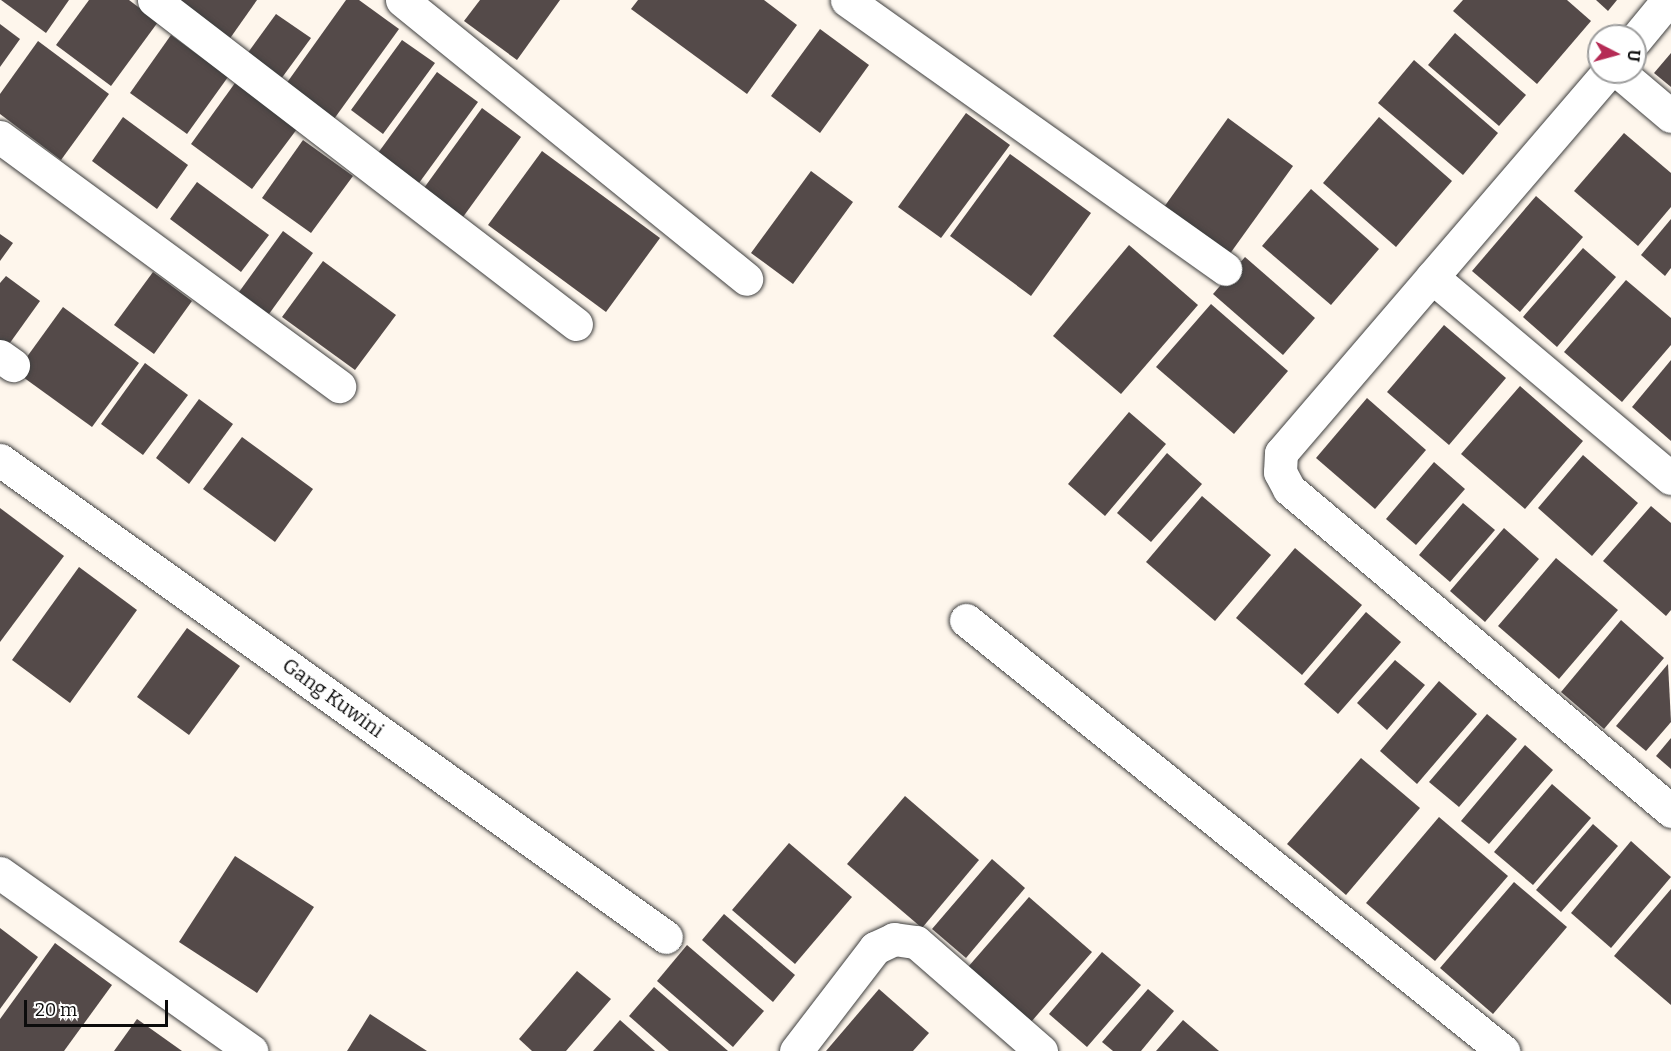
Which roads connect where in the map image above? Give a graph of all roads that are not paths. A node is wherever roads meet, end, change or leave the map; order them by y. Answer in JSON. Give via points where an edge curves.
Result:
{"nodes":[{"id":1,"x":154,"y":0,"type":"edge"},
{"id":2,"x":402,"y":0,"type":"edge"},
{"id":3,"x":847,"y":0,"type":"edge"},
{"id":4,"x":1668,"y":0,"type":"edge"},
{"id":5,"x":1647,"y":25,"type":"edge"},
{"id":6,"x":1598,"y":84,"type":"edge"},
{"id":7,"x":1633,"y":84,"type":"edge"},
{"id":8,"x":1671,"y":116,"type":"edge"},
{"id":9,"x":0,"y":137,"type":"edge"},
{"id":10,"x":1225,"y":269,"type":"dead end"},
{"id":11,"x":1432,"y":277,"type":"junction"},
{"id":12,"x":746,"y":279,"type":"dead end"},
{"id":13,"x":576,"y":324,"type":"dead end"},
{"id":14,"x":339,"y":386,"type":"dead end"},
{"id":15,"x":0,"y":460,"type":"edge"},
{"id":16,"x":1671,"y":478,"type":"edge"},
{"id":17,"x":966,"y":620,"type":"dead end"},
{"id":18,"x":1671,"y":811,"type":"edge"},
{"id":19,"x":0,"y":873,"type":"edge"},
{"id":20,"x":666,"y":937,"type":"dead end"},
{"id":21,"x":251,"y":1051,"type":"edge"},
{"id":22,"x":796,"y":1051,"type":"edge"},
{"id":23,"x":1041,"y":1051,"type":"edge"},
{"id":24,"x":1503,"y":1051,"type":"edge"}],
"edges":[{"from":1,"to":13,"type":"street"},
{"from":2,"to":12,"type":"street"},
{"from":3,"to":10,"type":"street"},
{"from":4,"to":5,"type":"street"},
{"from":6,"to":11,"type":"street"},
{"from":7,"to":8,"type":"street"},
{"from":9,"to":14,"type":"street"},
{"from":11,"to":16,"type":"street"},
{"from":11,"to":18,"type":"street","via":[[1281,453],[1280,472],[1289,489]]},
{"from":15,"to":20,"type":"street","name":"Gang Kuwini"},
{"from":17,"to":24,"type":"street"},
{"from":19,"to":21,"type":"street"},
{"from":22,"to":23,"type":"street","via":[[875,948],[894,939],[916,942]]}]}
